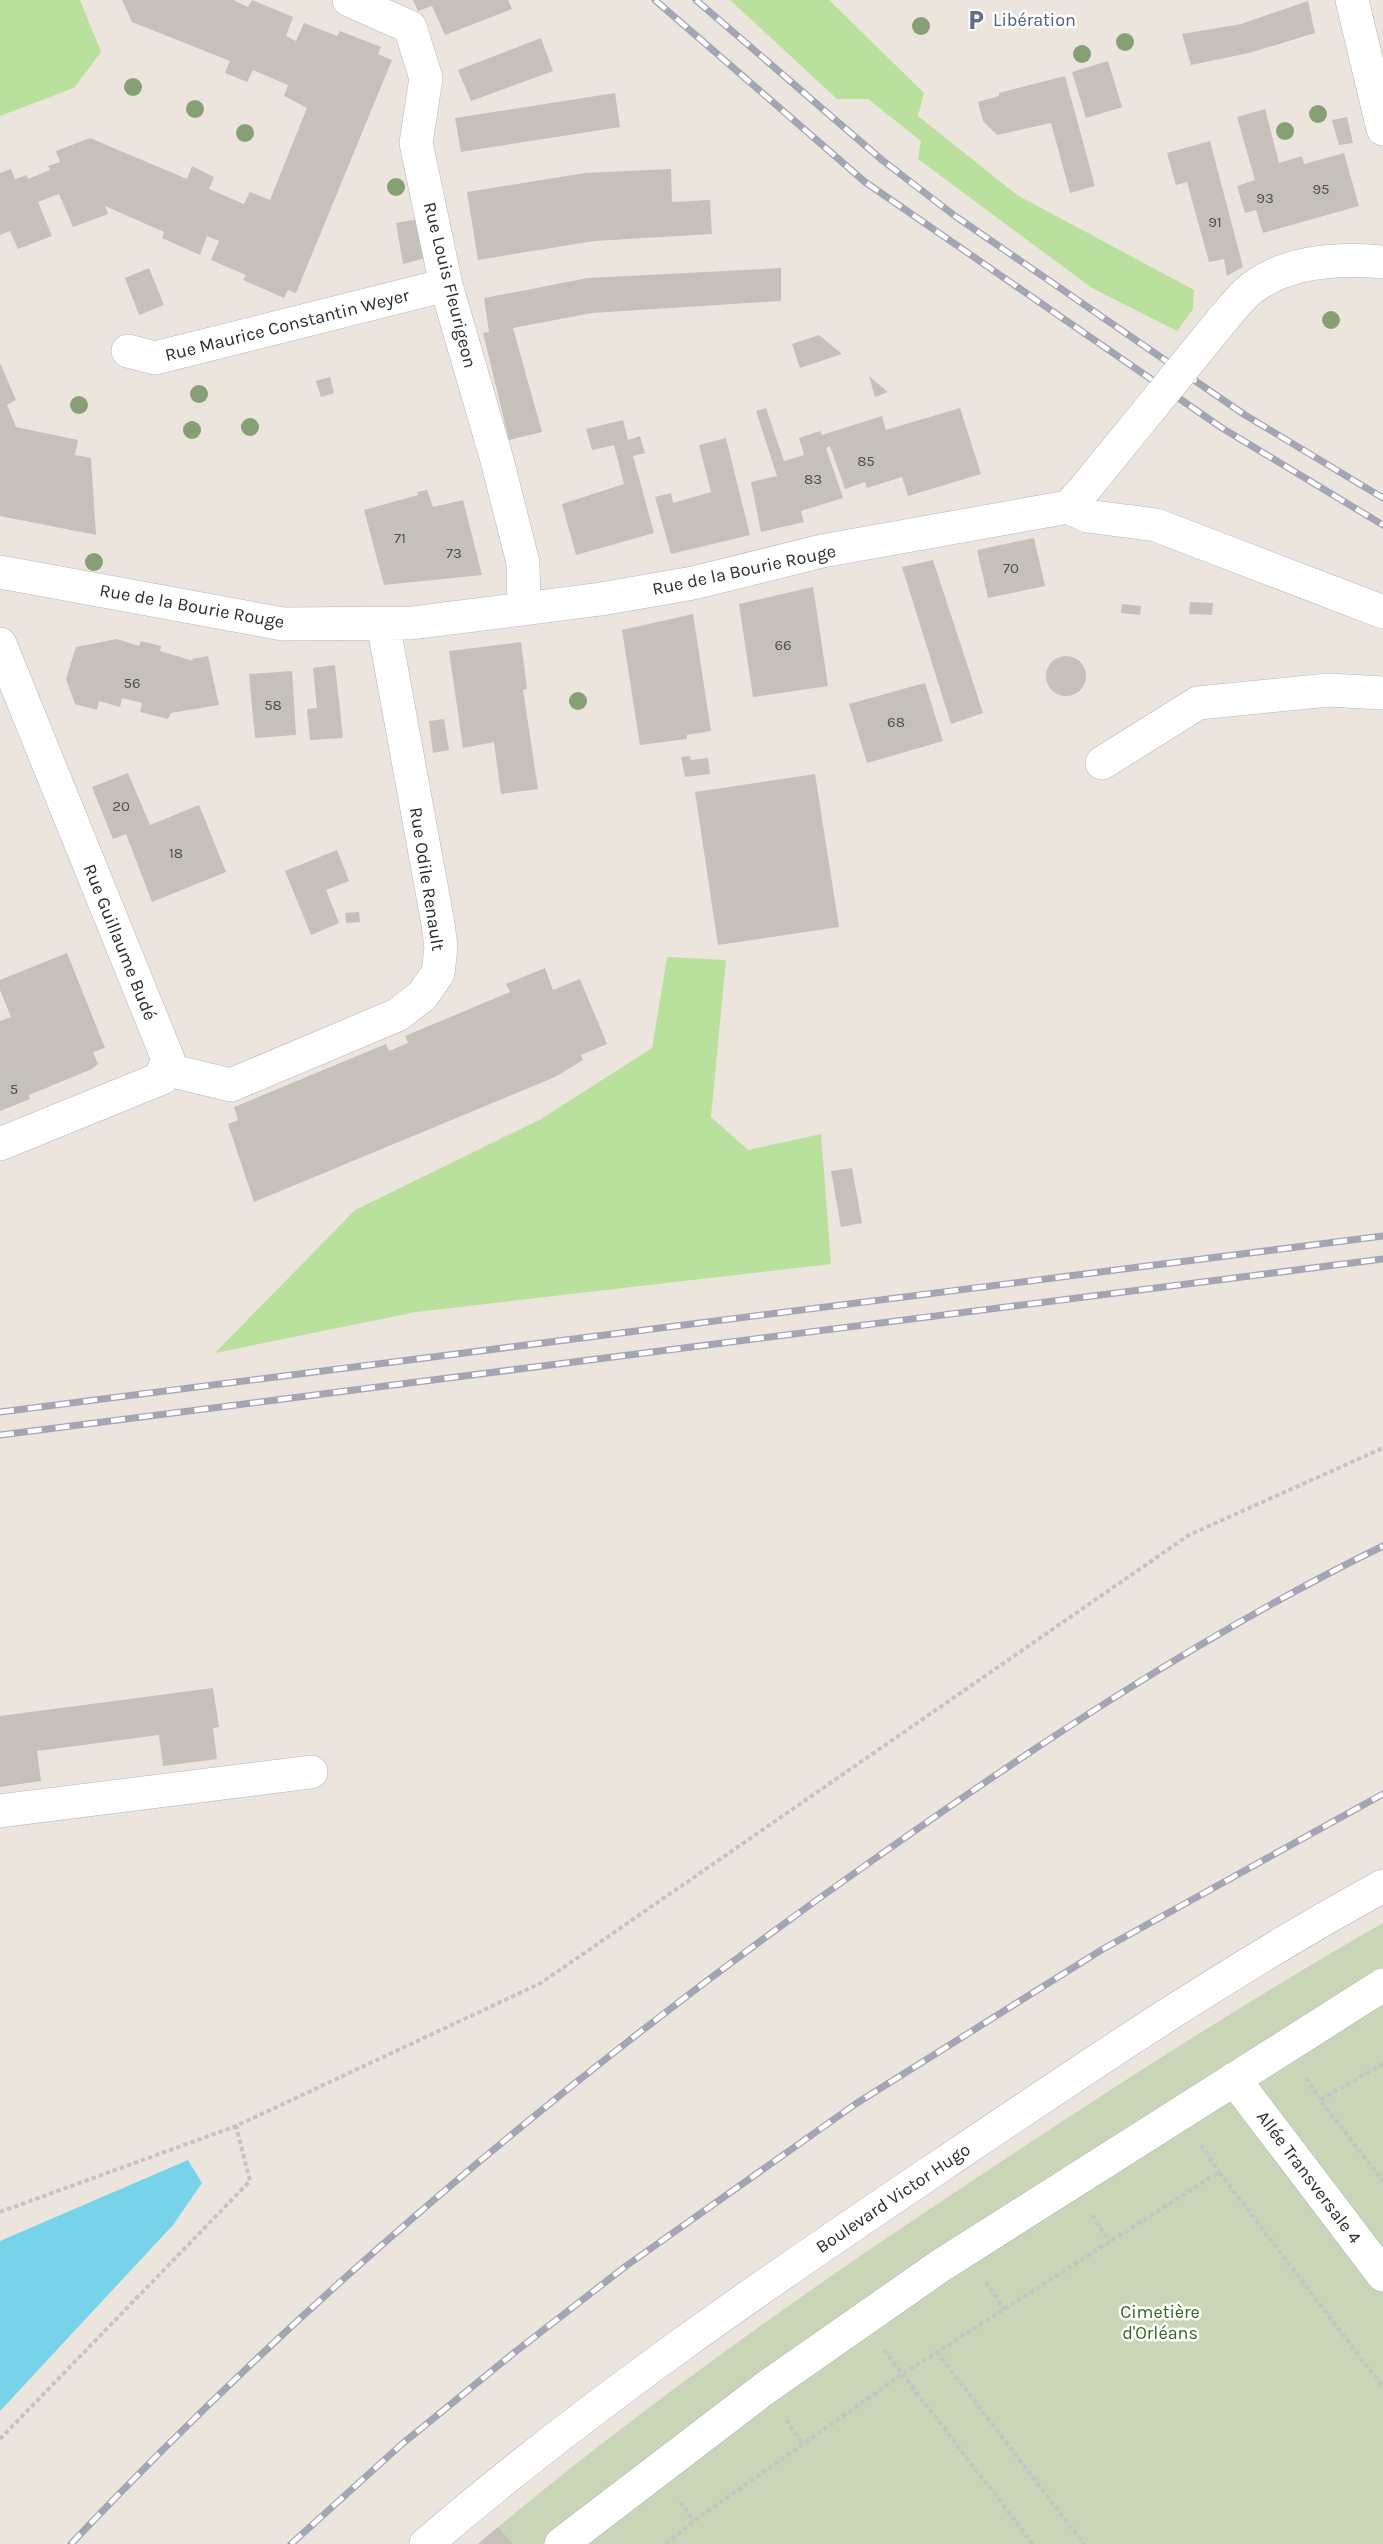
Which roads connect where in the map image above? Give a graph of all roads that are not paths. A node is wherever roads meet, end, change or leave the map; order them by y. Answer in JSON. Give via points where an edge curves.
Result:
{"nodes":[{"id":1,"x":349,"y":0,"type":"edge"},
{"id":2,"x":1352,"y":0,"type":"edge"},
{"id":3,"x":1383,"y":129,"type":"edge"},
{"id":4,"x":1383,"y":262,"type":"edge"},
{"id":5,"x":446,"y":285,"type":"junction"},
{"id":6,"x":128,"y":351,"type":"dead end"},
{"id":7,"x":1076,"y":499,"type":"junction"},
{"id":8,"x":0,"y":572,"type":"edge"},
{"id":9,"x":524,"y":608,"type":"junction"},
{"id":10,"x":1383,"y":612,"type":"edge"},
{"id":11,"x":382,"y":623,"type":"junction"},
{"id":12,"x":0,"y":644,"type":"edge"},
{"id":13,"x":1383,"y":693,"type":"edge"},
{"id":14,"x":1102,"y":763,"type":"dead end"},
{"id":15,"x":164,"y":1069,"type":"junction"},
{"id":16,"x":0,"y":1144,"type":"edge"},
{"id":17,"x":311,"y":1772,"type":"dead end"},
{"id":18,"x":0,"y":1811,"type":"edge"},
{"id":19,"x":1383,"y":1886,"type":"edge"},
{"id":20,"x":1383,"y":1986,"type":"edge"},
{"id":21,"x":1234,"y":2079,"type":"junction"},
{"id":22,"x":1383,"y":2275,"type":"edge"},
{"id":23,"x":426,"y":2544,"type":"edge"},
{"id":24,"x":561,"y":2544,"type":"edge"}],
"edges":[{"from":1,"to":5,"type":"street","name":"Rue Louis Fleurigeon","via":[[410,27],[426,78],[416,143]]},
{"from":2,"to":3,"type":"street"},
{"from":4,"to":7,"type":"street","bridge":true,"via":[[1317,262],[1279,273],[1252,288],[1222,319]]},
{"from":5,"to":6,"type":"street","name":"Rue Maurice Constantin Weyer","via":[[155,358]]},
{"from":5,"to":9,"type":"street","name":"Rue Louis Fleurigeon","via":[[523,563]]},
{"from":7,"to":9,"type":"street","name":"Rue de la Bourie Rouge","via":[[822,551],[693,584]]},
{"from":7,"to":10,"type":"street","via":[[1087,516],[1156,525]]},
{"from":8,"to":11,"type":"street","name":"Rue de la Bourie Rouge","via":[[283,624]]},
{"from":9,"to":11,"type":"street","name":"Rue de la Bourie Rouge","via":[[412,623]]},
{"from":11,"to":15,"type":"street","name":"Rue Odile Renault","via":[[438,924],[438,973],[422,996],[397,1015],[231,1085]]},
{"from":12,"to":15,"type":"street","name":"Rue Guillaume Budé","via":[[168,1059]]},
{"from":13,"to":14,"type":"street","via":[[1328,690],[1198,703]]},
{"from":15,"to":16,"type":"street","via":[[162,1078]]},
{"from":17,"to":18,"type":"street"},
{"from":19,"to":23,"type":"street","name":"Boulevard Victor Hugo","via":[[1110,2052],[788,2269],[551,2443]]},
{"from":20,"to":21,"type":"street"},
{"from":21,"to":22,"type":"street","name":"Allée Transversale 4"},
{"from":21,"to":24,"type":"street","via":[[940,2266],[764,2389]]}]}
